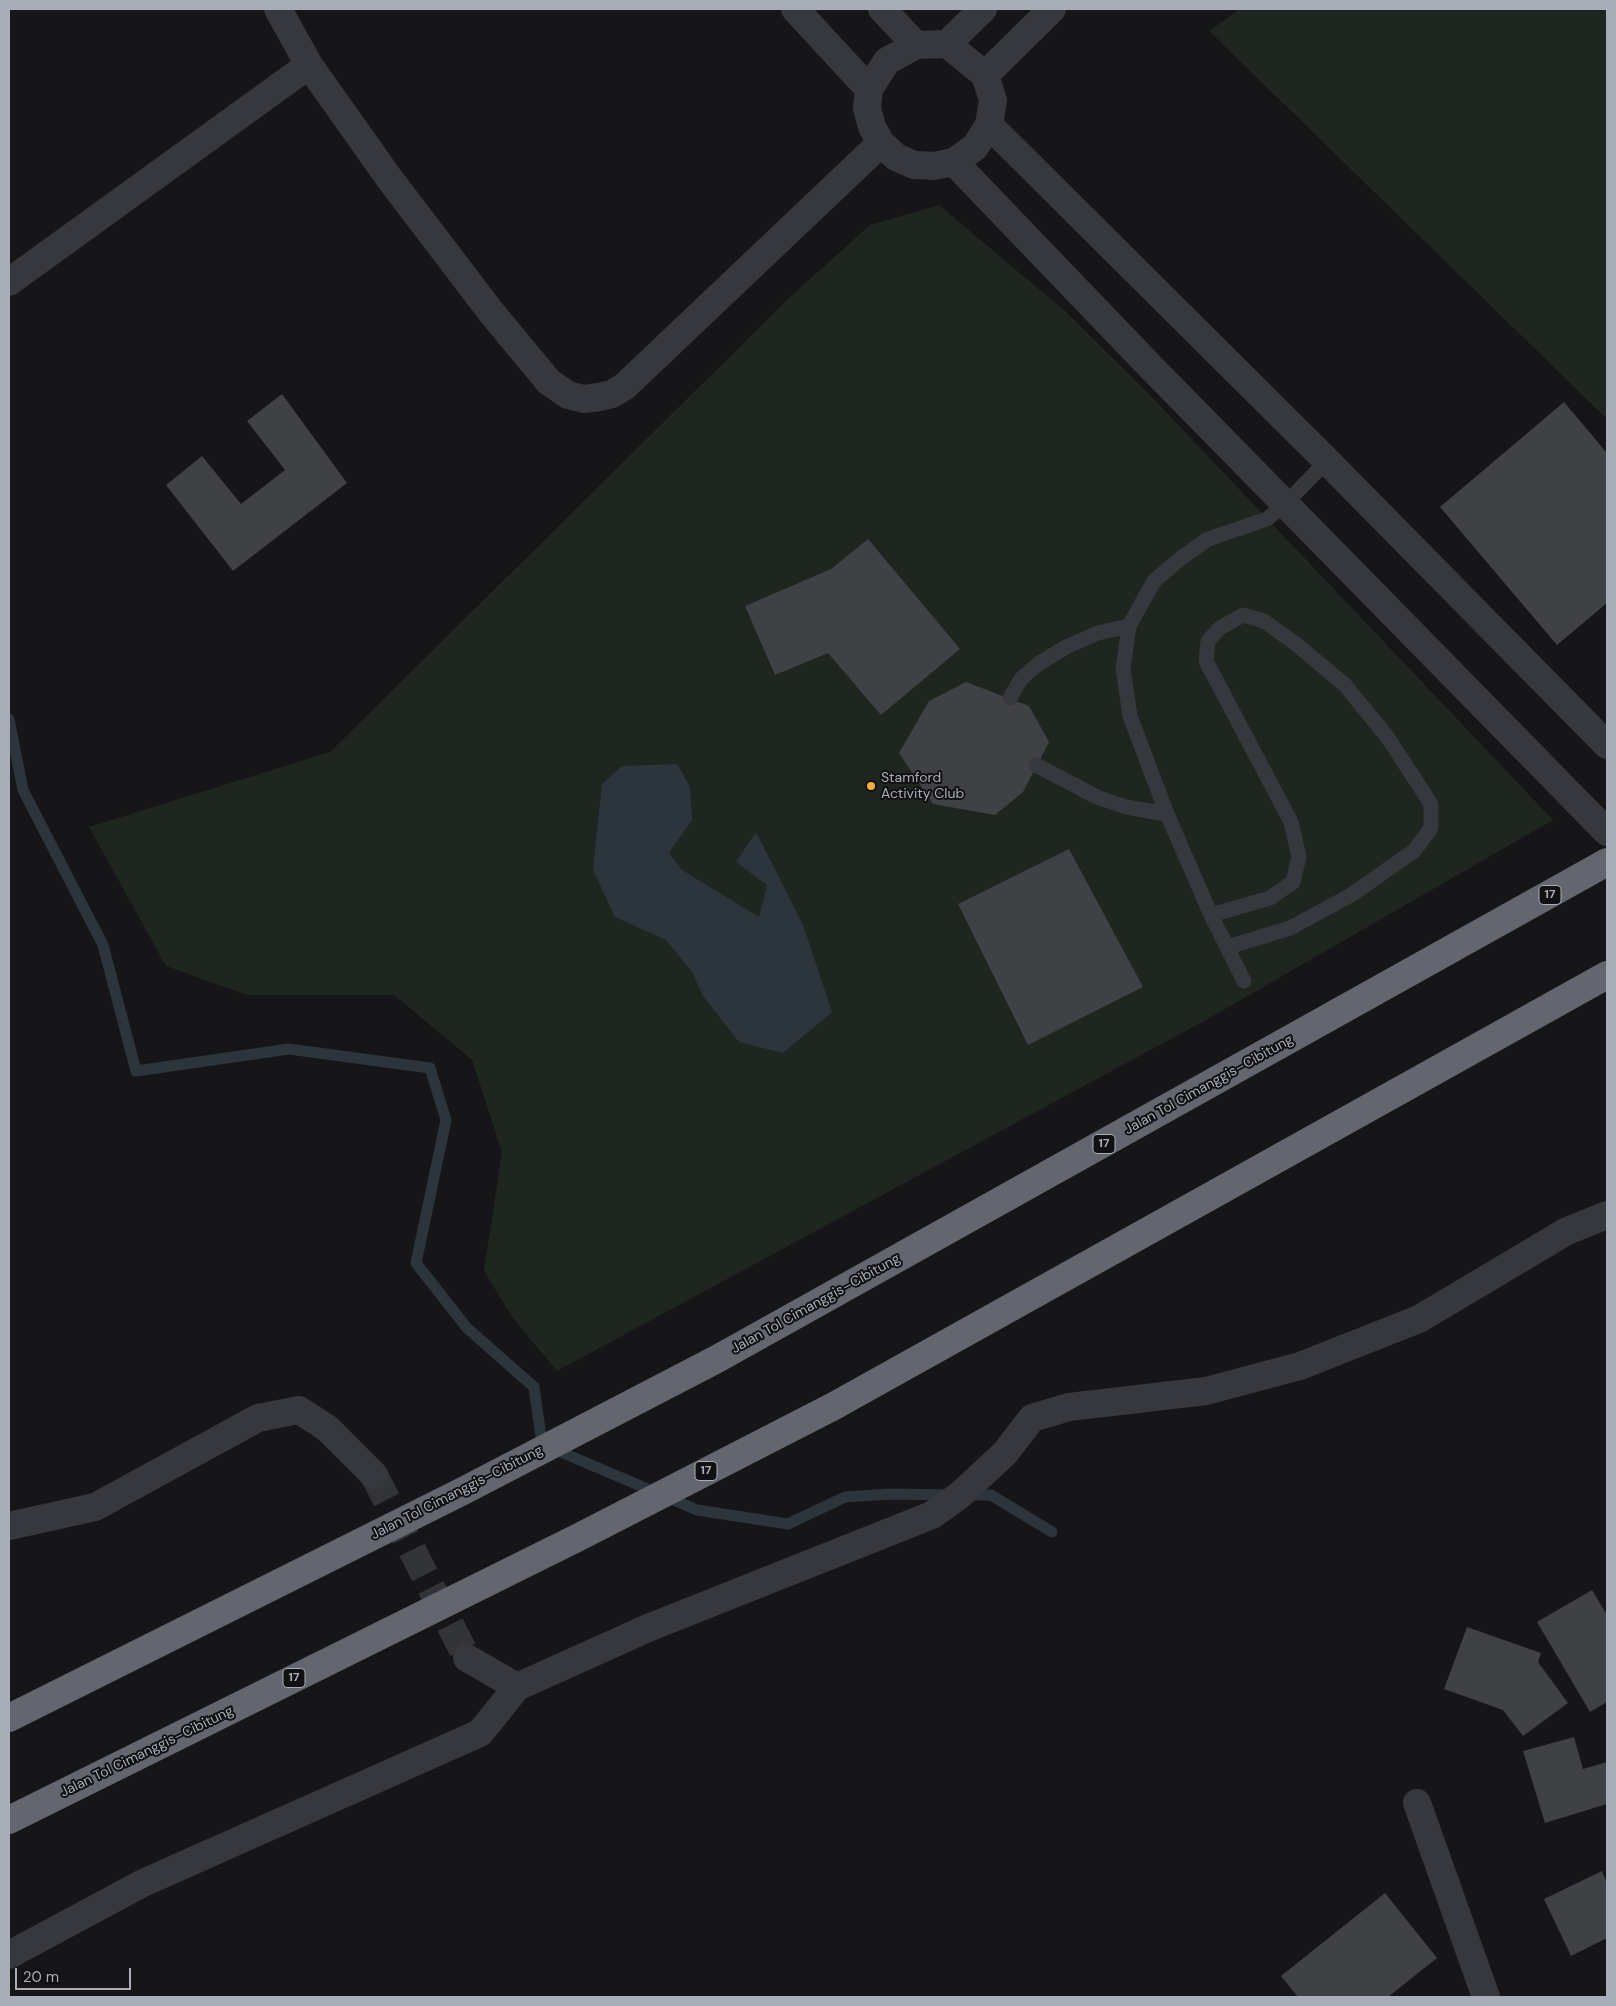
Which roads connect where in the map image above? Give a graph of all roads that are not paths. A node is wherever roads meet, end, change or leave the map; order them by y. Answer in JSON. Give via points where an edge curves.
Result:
{"nodes":[{"id":1,"x":278,"y":9,"type":"edge"},
{"id":2,"x":795,"y":9,"type":"edge"},
{"id":3,"x":882,"y":9,"type":"edge"},
{"id":4,"x":983,"y":9,"type":"edge"},
{"id":5,"x":1052,"y":9,"type":"edge"},
{"id":6,"x":948,"y":44,"type":"junction"},
{"id":7,"x":916,"y":45,"type":"junction"},
{"id":8,"x":309,"y":65,"type":"junction"},
{"id":9,"x":986,"y":74,"type":"junction"},
{"id":10,"x":869,"y":89,"type":"junction"},
{"id":11,"x":989,"y":125,"type":"junction"},
{"id":12,"x":881,"y":143,"type":"junction"},
{"id":13,"x":954,"y":162,"type":"junction"},
{"id":14,"x":9,"y":282,"type":"edge"},
{"id":15,"x":1327,"y":461,"type":"junction"},
{"id":16,"x":1285,"y":504,"type":"junction"},
{"id":17,"x":1129,"y":626,"type":"junction"},
{"id":18,"x":1010,"y":698,"type":"dead end"},
{"id":19,"x":1606,"y":744,"type":"edge"},
{"id":20,"x":1036,"y":765,"type":"dead end"},
{"id":21,"x":1167,"y":814,"type":"junction"},
{"id":22,"x":1607,"y":832,"type":"edge"},
{"id":23,"x":1607,"y":862,"type":"edge"},
{"id":24,"x":1211,"y":916,"type":"junction"},
{"id":25,"x":1228,"y":947,"type":"junction"},
{"id":26,"x":1607,"y":975,"type":"edge"},
{"id":27,"x":1244,"y":980,"type":"dead end"},
{"id":28,"x":1607,"y":1215,"type":"edge"},
{"id":29,"x":374,"y":1475,"type":"tunnel mouth"},
{"id":30,"x":9,"y":1526,"type":"edge"},
{"id":31,"x":467,"y":1658,"type":"tunnel mouth"},
{"id":32,"x":517,"y":1687,"type":"junction"},
{"id":33,"x":9,"y":1718,"type":"edge"},
{"id":34,"x":1416,"y":1803,"type":"dead end"},
{"id":35,"x":9,"y":1820,"type":"edge"},
{"id":36,"x":9,"y":1955,"type":"edge"},
{"id":37,"x":1486,"y":1997,"type":"edge"}],
"edges":[{"from":1,"to":8,"type":"street"},
{"from":2,"to":10,"type":"street"},
{"from":3,"to":7,"type":"street"},
{"from":4,"to":6,"type":"street"},
{"from":5,"to":9,"type":"street"},
{"from":6,"to":7,"type":"street"},
{"from":6,"to":9,"type":"street"},
{"from":7,"to":10,"type":"street","via":[[887,61]]},
{"from":8,"to":12,"type":"street","via":[[389,178],[491,312],[549,382],[568,395],[584,398],[612,394],[625,386]]},
{"from":8,"to":14,"type":"street"},
{"from":9,"to":11,"type":"street","via":[[992,100]]},
{"from":10,"to":12,"type":"street","via":[[867,108]]},
{"from":11,"to":13,"type":"street","via":[[975,148]]},
{"from":11,"to":15,"type":"street"},
{"from":12,"to":13,"type":"street","via":[[896,157],[914,165]]},
{"from":13,"to":16,"type":"street"},
{"from":15,"to":16,"type":"lane"},
{"from":15,"to":19,"type":"street"},
{"from":16,"to":17,"type":"lane","via":[[1267,519],[1208,539],[1181,558],[1154,581]]},
{"from":16,"to":22,"type":"street"},
{"from":17,"to":18,"type":"lane","via":[[1098,633],[1066,647],[1026,674]]},
{"from":17,"to":21,"type":"lane","via":[[1123,669],[1130,716]]},
{"from":20,"to":21,"type":"lane","via":[[1097,797],[1126,807]]},
{"from":21,"to":24,"type":"lane"},
{"from":23,"to":33,"type":"highway","name":"Jalan Tol Cimanggis–Cibitung","number":"17","via":[[717,1359],[463,1491]]},
{"from":24,"to":25,"type":"lane"},
{"from":24,"to":25,"type":"lane","via":[[1270,898],[1293,882],[1298,857],[1291,822],[1206,661],[1208,641],[1220,628],[1244,615],[1264,621],[1345,685],[1388,738],[1431,804],[1431,828],[1414,851],[1351,895],[1290,928]]},
{"from":25,"to":27,"type":"lane"},
{"from":26,"to":35,"type":"highway","name":"Jalan Tol Cimanggis–Cibitung","number":"17","via":[[834,1406]]},
{"from":28,"to":32,"type":"street","via":[[1567,1231],[1419,1319],[1300,1366],[1206,1391],[1070,1407],[1032,1418],[1006,1453],[960,1495],[932,1515],[648,1628]]},
{"from":29,"to":30,"type":"street","via":[[327,1428],[299,1410],[258,1418],[96,1507]]},
{"from":31,"to":32,"type":"street"},
{"from":32,"to":36,"type":"street","via":[[480,1733],[143,1883]]},
{"from":34,"to":37,"type":"street"}]}
